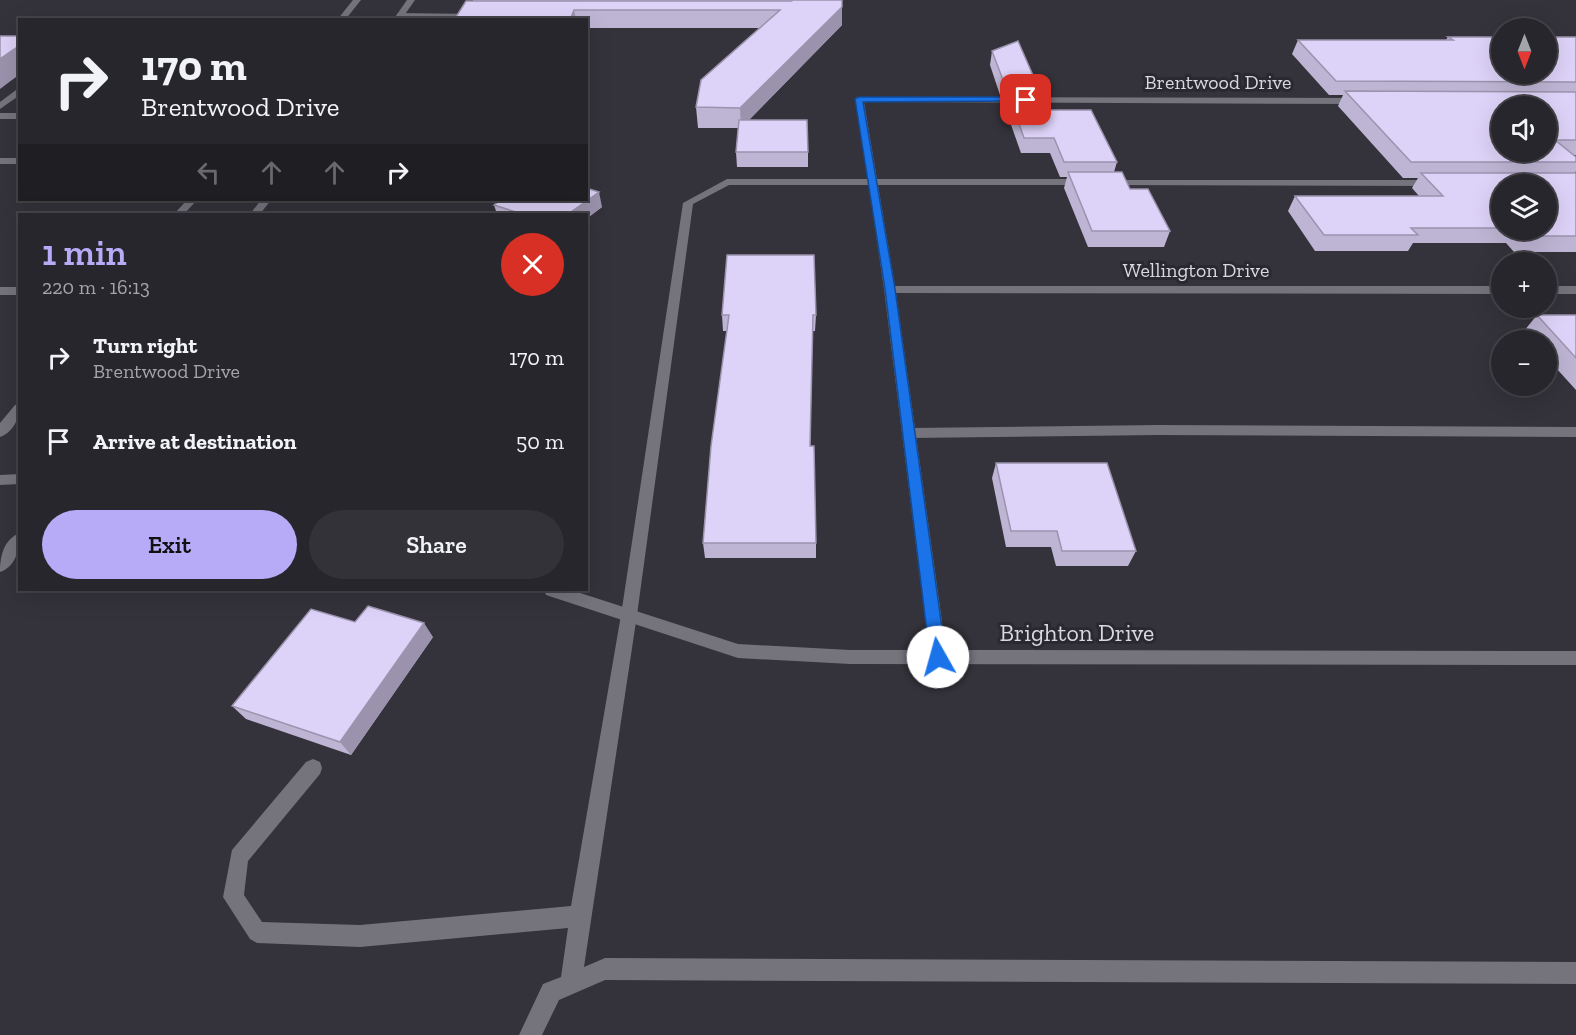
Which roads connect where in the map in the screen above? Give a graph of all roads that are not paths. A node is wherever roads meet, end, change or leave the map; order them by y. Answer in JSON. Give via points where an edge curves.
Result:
{"nodes":[{"id":1,"x":357,"y":0,"type":"edge"},
{"id":2,"x":411,"y":0,"type":"edge"},
{"id":3,"x":492,"y":16,"type":"edge"},
{"id":4,"x":398,"y":17,"type":"edge"},
{"id":5,"x":343,"y":18,"type":"edge"},
{"id":6,"x":18,"y":92,"type":"edge"},
{"id":7,"x":1373,"y":100,"type":"edge"},
{"id":8,"x":0,"y":106,"type":"edge"},
{"id":9,"x":0,"y":116,"type":"edge"},
{"id":10,"x":18,"y":116,"type":"edge"},
{"id":11,"x":0,"y":161,"type":"edge"},
{"id":12,"x":18,"y":161,"type":"edge"},
{"id":13,"x":874,"y":182,"type":"junction"},
{"id":14,"x":1445,"y":183,"type":"edge"},
{"id":15,"x":191,"y":201,"type":"edge"},
{"id":16,"x":265,"y":201,"type":"edge"},
{"id":17,"x":181,"y":213,"type":"edge"},
{"id":18,"x":256,"y":213,"type":"edge"},
{"id":19,"x":890,"y":289,"type":"junction"},
{"id":20,"x":1491,"y":290,"type":"edge"},
{"id":21,"x":1557,"y":290,"type":"edge"},
{"id":22,"x":1576,"y":290,"type":"edge"},
{"id":23,"x":0,"y":291,"type":"edge"},
{"id":24,"x":18,"y":291,"type":"edge"},
{"id":25,"x":18,"y":410,"type":"edge"},
{"id":26,"x":0,"y":432,"type":"edge"},
{"id":27,"x":1576,"y":432,"type":"edge"},
{"id":28,"x":910,"y":433,"type":"junction"},
{"id":29,"x":18,"y":479,"type":"edge"},
{"id":30,"x":0,"y":480,"type":"edge"},
{"id":31,"x":18,"y":542,"type":"edge"},
{"id":32,"x":0,"y":566,"type":"edge"},
{"id":33,"x":555,"y":591,"type":"edge"},
{"id":34,"x":629,"y":615,"type":"junction"},
{"id":35,"x":938,"y":657,"type":"junction"},
{"id":36,"x":1576,"y":658,"type":"edge"},
{"id":37,"x":313,"y":768,"type":"dead end"},
{"id":38,"x":579,"y":916,"type":"junction"},
{"id":39,"x":1576,"y":973,"type":"edge"},
{"id":40,"x":571,"y":983,"type":"junction"},
{"id":41,"x":530,"y":1035,"type":"edge"}],
"edges":[{"from":1,"to":5,"type":"street"},
{"from":2,"to":4,"type":"street"},
{"from":3,"to":4,"type":"street"},
{"from":6,"to":8,"type":"street"},
{"from":7,"to":13,"type":"street","name":"Brentwood Drive","via":[[859,99]]},
{"from":9,"to":10,"type":"street"},
{"from":11,"to":12,"type":"street"},
{"from":13,"to":14,"type":"street"},
{"from":13,"to":19,"type":"street"},
{"from":13,"to":34,"type":"street","via":[[727,182],[688,203]]},
{"from":15,"to":17,"type":"street"},
{"from":16,"to":18,"type":"street"},
{"from":19,"to":20,"type":"street","name":"Wellington Drive"},
{"from":19,"to":28,"type":"street"},
{"from":21,"to":22,"type":"street"},
{"from":23,"to":24,"type":"street"},
{"from":25,"to":26,"type":"street"},
{"from":27,"to":28,"type":"street"},
{"from":28,"to":35,"type":"street"},
{"from":29,"to":30,"type":"street"},
{"from":31,"to":32,"type":"street"},
{"from":33,"to":34,"type":"street","name":"Brighton Drive"},
{"from":34,"to":35,"type":"street","name":"Brighton Drive","via":[[738,651]]},
{"from":34,"to":38,"type":"street"},
{"from":35,"to":36,"type":"street","name":"Brighton Drive"},
{"from":37,"to":38,"type":"street","via":[[239,857],[233,897],[257,932],[360,936]]},
{"from":38,"to":40,"type":"street"},
{"from":39,"to":40,"type":"street","via":[[605,969]]},
{"from":40,"to":41,"type":"street","via":[[551,992]]}]}
